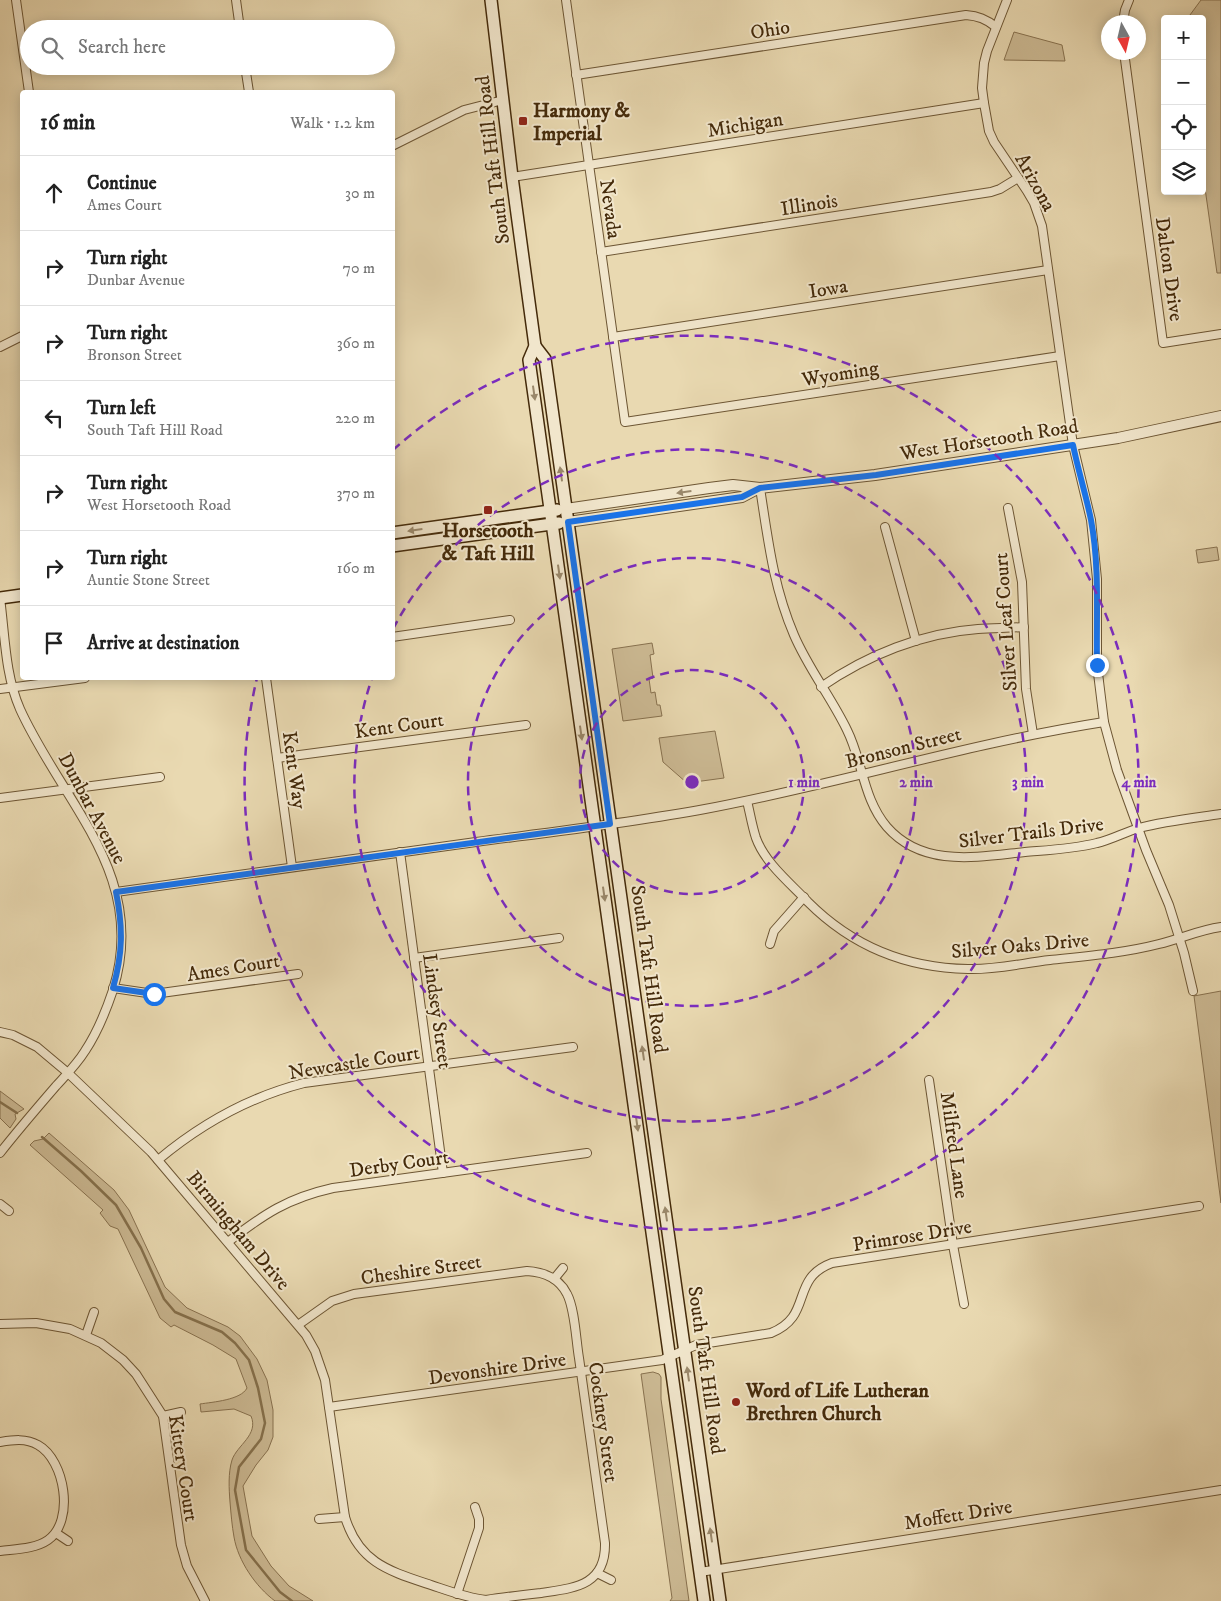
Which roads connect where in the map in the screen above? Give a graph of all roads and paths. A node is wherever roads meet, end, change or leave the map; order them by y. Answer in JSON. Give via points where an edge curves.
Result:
{"nodes":[{"id":1,"x":16,"y":0,"type":"edge"},
{"id":2,"x":236,"y":0,"type":"edge"},
{"id":3,"x":491,"y":0,"type":"edge"},
{"id":4,"x":566,"y":0,"type":"edge"},
{"id":5,"x":1007,"y":0,"type":"edge"},
{"id":6,"x":1129,"y":0,"type":"edge"},
{"id":7,"x":1124,"y":15,"type":"edge"},
{"id":8,"x":239,"y":20,"type":"edge"},
{"id":9,"x":996,"y":27,"type":"junction"},
{"id":10,"x":20,"y":28,"type":"edge"},
{"id":11,"x":1125,"y":60,"type":"edge"},
{"id":12,"x":27,"y":75,"type":"edge"},
{"id":13,"x":246,"y":75,"type":"edge"},
{"id":14,"x":576,"y":75,"type":"junction"},
{"id":15,"x":29,"y":90,"type":"edge"},
{"id":16,"x":249,"y":90,"type":"edge"},
{"id":17,"x":503,"y":100,"type":"junction"},
{"id":18,"x":984,"y":103,"type":"junction"},
{"id":19,"x":395,"y":144,"type":"edge"},
{"id":20,"x":588,"y":164,"type":"junction"},
{"id":21,"x":512,"y":177,"type":"junction"},
{"id":22,"x":1018,"y":178,"type":"junction"},
{"id":23,"x":601,"y":252,"type":"junction"},
{"id":24,"x":1048,"y":270,"type":"junction"},
{"id":25,"x":1221,"y":334,"type":"edge"},
{"id":26,"x":20,"y":337,"type":"edge"},
{"id":27,"x":613,"y":337,"type":"junction"},
{"id":28,"x":535,"y":346,"type":"junction"},
{"id":29,"x":0,"y":347,"type":"edge"},
{"id":30,"x":1060,"y":356,"type":"junction"},
{"id":31,"x":1221,"y":416,"type":"edge"},
{"id":32,"x":625,"y":422,"type":"joint"},
{"id":33,"x":1073,"y":445,"type":"junction"},
{"id":34,"x":760,"y":488,"type":"junction"},
{"id":35,"x":1008,"y":508,"type":"dead end"},
{"id":36,"x":566,"y":509,"type":"junction"},
{"id":37,"x":550,"y":511,"type":"junction"},
{"id":38,"x":568,"y":522,"type":"junction"},
{"id":39,"x":552,"y":524,"type":"junction"},
{"id":40,"x":884,"y":527,"type":"dead end"},
{"id":41,"x":395,"y":533,"type":"edge"},
{"id":42,"x":395,"y":546,"type":"edge"},
{"id":43,"x":20,"y":595,"type":"edge"},
{"id":44,"x":0,"y":598,"type":"edge"},
{"id":45,"x":510,"y":620,"type":"dead end"},
{"id":46,"x":1024,"y":627,"type":"junction"},
{"id":47,"x":395,"y":637,"type":"edge"},
{"id":48,"x":916,"y":641,"type":"junction"},
{"id":49,"x":70,"y":680,"type":"edge"},
{"id":50,"x":266,"y":680,"type":"edge"},
{"id":51,"x":13,"y":687,"type":"junction"},
{"id":52,"x":821,"y":687,"type":"junction"},
{"id":53,"x":0,"y":689,"type":"edge"},
{"id":54,"x":1104,"y":722,"type":"junction"},
{"id":55,"x":526,"y":724,"type":"dead end"},
{"id":56,"x":1033,"y":734,"type":"junction"},
{"id":57,"x":277,"y":758,"type":"junction"},
{"id":58,"x":862,"y":773,"type":"junction"},
{"id":59,"x":160,"y":777,"type":"dead end"},
{"id":60,"x":66,"y":789,"type":"junction"},
{"id":61,"x":0,"y":798,"type":"edge"},
{"id":62,"x":747,"y":801,"type":"junction"},
{"id":63,"x":1221,"y":814,"type":"edge"},
{"id":64,"x":610,"y":824,"type":"junction"},
{"id":65,"x":595,"y":826,"type":"junction"},
{"id":66,"x":1138,"y":828,"type":"junction"},
{"id":67,"x":400,"y":852,"type":"junction"},
{"id":68,"x":292,"y":867,"type":"junction"},
{"id":69,"x":116,"y":892,"type":"junction"},
{"id":70,"x":804,"y":898,"type":"junction"},
{"id":71,"x":1221,"y":927,"type":"edge"},
{"id":72,"x":559,"y":938,"type":"dead end"},
{"id":73,"x":1180,"y":938,"type":"junction"},
{"id":74,"x":770,"y":944,"type":"dead end"},
{"id":75,"x":414,"y":958,"type":"junction"},
{"id":76,"x":298,"y":974,"type":"dead end"},
{"id":77,"x":113,"y":988,"type":"junction"},
{"id":78,"x":1193,"y":991,"type":"dead end"},
{"id":79,"x":0,"y":1032,"type":"edge"},
{"id":80,"x":573,"y":1047,"type":"dead end"},
{"id":81,"x":429,"y":1066,"type":"junction"},
{"id":82,"x":68,"y":1073,"type":"junction"},
{"id":83,"x":929,"y":1080,"type":"dead end"},
{"id":84,"x":0,"y":1153,"type":"edge"},
{"id":85,"x":587,"y":1153,"type":"dead end"},
{"id":86,"x":158,"y":1160,"type":"junction"},
{"id":87,"x":443,"y":1173,"type":"junction"},
{"id":88,"x":0,"y":1204,"type":"edge"},
{"id":89,"x":1199,"y":1206,"type":"dead end"},
{"id":90,"x":9,"y":1211,"type":"dead end"},
{"id":91,"x":228,"y":1242,"type":"junction"},
{"id":92,"x":953,"y":1245,"type":"junction"},
{"id":93,"x":563,"y":1268,"type":"dead end"},
{"id":94,"x":554,"y":1279,"type":"junction"},
{"id":95,"x":964,"y":1304,"type":"dead end"},
{"id":96,"x":94,"y":1312,"type":"dead end"},
{"id":97,"x":0,"y":1324,"type":"edge"},
{"id":98,"x":298,"y":1325,"type":"junction"},
{"id":99,"x":86,"y":1335,"type":"junction"},
{"id":100,"x":685,"y":1349,"type":"junction"},
{"id":101,"x":670,"y":1358,"type":"junction"},
{"id":102,"x":581,"y":1372,"type":"junction"},
{"id":103,"x":329,"y":1407,"type":"junction"},
{"id":104,"x":180,"y":1412,"type":"dead end"},
{"id":105,"x":163,"y":1416,"type":"junction"},
{"id":106,"x":0,"y":1442,"type":"edge"},
{"id":107,"x":1221,"y":1490,"type":"edge"},
{"id":108,"x":475,"y":1507,"type":"dead end"},
{"id":109,"x":345,"y":1517,"type":"junction"},
{"id":110,"x":319,"y":1520,"type":"dead end"},
{"id":111,"x":56,"y":1533,"type":"junction"},
{"id":112,"x":68,"y":1541,"type":"dead end"},
{"id":113,"x":0,"y":1551,"type":"edge"},
{"id":114,"x":716,"y":1570,"type":"junction"},
{"id":115,"x":700,"y":1572,"type":"junction"},
{"id":116,"x":597,"y":1573,"type":"junction"},
{"id":117,"x":611,"y":1580,"type":"dead end"},
{"id":118,"x":457,"y":1594,"type":"junction"},
{"id":119,"x":205,"y":1601,"type":"edge"},
{"id":120,"x":704,"y":1601,"type":"edge"},
{"id":121,"x":720,"y":1601,"type":"edge"}],
"edges":[{"from":1,"to":10,"type":"street"},
{"from":2,"to":8,"type":"street"},
{"from":3,"to":17,"type":"main road","name":"South Taft Hill Road"},
{"from":4,"to":14,"type":"street","name":"Nevada"},
{"from":5,"to":9,"type":"street","name":"Arizona"},
{"from":6,"to":7,"type":"street"},
{"from":9,"to":14,"type":"street","name":"Ohio","via":[[987,20],[966,15]]},
{"from":9,"to":18,"type":"street","name":"Arizona","via":[[984,63]]},
{"from":11,"to":25,"type":"street","name":"Dalton Drive","via":[[1163,343]]},
{"from":12,"to":15,"type":"street"},
{"from":13,"to":16,"type":"street"},
{"from":14,"to":20,"type":"street","name":"Nevada"},
{"from":17,"to":19,"type":"street","via":[[464,110]]},
{"from":17,"to":21,"type":"main road","name":"South Taft Hill Road"},
{"from":18,"to":20,"type":"street","name":"Michigan"},
{"from":18,"to":22,"type":"street","name":"Arizona","via":[[989,131]]},
{"from":20,"to":21,"type":"street","name":"Michigan"},
{"from":20,"to":23,"type":"street","name":"Nevada"},
{"from":21,"to":28,"type":"main road","name":"South Taft Hill Road"},
{"from":22,"to":23,"type":"street","name":"Illinois","via":[[991,192]]},
{"from":22,"to":24,"type":"street","name":"Arizona","via":[[1038,213]]},
{"from":23,"to":27,"type":"street","name":"Nevada"},
{"from":24,"to":27,"type":"street","name":"Iowa"},
{"from":24,"to":30,"type":"street","name":"Arizona"},
{"from":26,"to":29,"type":"street"},
{"from":27,"to":32,"type":"street","name":"Nevada"},
{"from":36,"to":28,"type":"main road","name":"South Taft Hill Road","one_way":true,"via":[[545,359]]},
{"from":28,"to":37,"type":"main road","name":"South Taft Hill Road","one_way":true,"via":[[529,360]]},
{"from":30,"to":32,"type":"street","name":"Wyoming"},
{"from":30,"to":33,"type":"street","name":"Arizona"},
{"from":31,"to":33,"type":"street","name":"West Horsetooth Road"},
{"from":33,"to":34,"type":"street","name":"West Horsetooth Road","via":[[876,475]]},
{"from":33,"to":54,"type":"street","name":"Arizona","via":[[1094,543],[1098,599],[1097,665]]},
{"from":34,"to":36,"type":"street","name":"West Horsetooth Road","one_way":true,"via":[[733,486]]},
{"from":34,"to":38,"type":"street","name":"West Horsetooth Road","via":[[742,497]]},
{"from":34,"to":52,"type":"street","name":"Silver Trails Drive","via":[[769,555],[783,608]]},
{"from":35,"to":46,"type":"street","name":"Silver Leaf Court","via":[[1022,582]]},
{"from":36,"to":37,"type":"main road","name":"West Horsetooth Road"},
{"from":36,"to":38,"type":"main road","name":"South Taft Hill Road"},
{"from":37,"to":39,"type":"main road","name":"South Taft Hill Road"},
{"from":37,"to":41,"type":"main road","name":"West Horsetooth Road","one_way":true},
{"from":38,"to":39,"type":"main road","name":"West Horsetooth Road"},
{"from":38,"to":64,"type":"main road","name":"South Taft Hill Road"},
{"from":39,"to":42,"type":"main road","name":"West Horsetooth Road"},
{"from":39,"to":65,"type":"main road","name":"South Taft Hill Road","one_way":true},
{"from":40,"to":48,"type":"street"},
{"from":43,"to":44,"type":"main road"},
{"from":44,"to":51,"type":"street","name":"Dunbar Avenue"},
{"from":45,"to":47,"type":"street"},
{"from":46,"to":48,"type":"street","via":[[977,629]]},
{"from":46,"to":56,"type":"street","name":"Silver Leaf Court","via":[[1026,689]]},
{"from":48,"to":52,"type":"street","via":[[861,662]]},
{"from":49,"to":51,"type":"street"},
{"from":50,"to":57,"type":"street","name":"Kent Way"},
{"from":51,"to":53,"type":"street"},
{"from":51,"to":60,"type":"street","name":"Dunbar Avenue","via":[[28,725]]},
{"from":52,"to":58,"type":"street","name":"Silver Trails Drive","via":[[849,735]]},
{"from":54,"to":56,"type":"street","name":"Bronson Street"},
{"from":54,"to":66,"type":"street","name":"Arizona"},
{"from":55,"to":57,"type":"street","name":"Kent Court"},
{"from":56,"to":58,"type":"street","name":"Bronson Street"},
{"from":57,"to":68,"type":"street","name":"Kent Way"},
{"from":58,"to":62,"type":"street","name":"Bronson Street"},
{"from":58,"to":66,"type":"street","name":"Silver Trails Drive","via":[[873,806],[888,828],[905,843],[942,857],[968,858],[1081,846],[1114,839]]},
{"from":59,"to":60,"type":"street"},
{"from":60,"to":61,"type":"street"},
{"from":60,"to":69,"type":"street","name":"Dunbar Avenue","via":[[103,853]]},
{"from":62,"to":64,"type":"street","name":"Bronson Street"},
{"from":62,"to":70,"type":"street","name":"Silver Oaks Drive","via":[[756,838],[766,857]]},
{"from":63,"to":66,"type":"street","name":"Silver Trails Drive"},
{"from":64,"to":65,"type":"street","name":"Bronson Street"},
{"from":100,"to":64,"type":"main road","name":"South Taft Hill Road","one_way":true},
{"from":65,"to":67,"type":"street","name":"Bronson Street"},
{"from":65,"to":101,"type":"main road","name":"South Taft Hill Road","one_way":true},
{"from":66,"to":73,"type":"street","name":"Arizona"},
{"from":67,"to":68,"type":"street","name":"Bronson Street"},
{"from":67,"to":75,"type":"street","name":"Lindsey Street"},
{"from":68,"to":69,"type":"street","name":"Bronson Street"},
{"from":69,"to":77,"type":"street","name":"Dunbar Avenue","via":[[122,942]]},
{"from":70,"to":73,"type":"street","name":"Silver Oaks Drive","via":[[839,928],[869,947],[902,960],[935,967],[970,969],[1003,966],[1124,951]]},
{"from":70,"to":74,"type":"street","via":[[774,931]]},
{"from":71,"to":73,"type":"street","name":"Silver Oaks Drive"},
{"from":72,"to":75,"type":"street"},
{"from":73,"to":78,"type":"street","name":"Arizona"},
{"from":75,"to":81,"type":"street","name":"Lindsey Street"},
{"from":76,"to":77,"type":"street","name":"Ames Court","via":[[154,994]]},
{"from":77,"to":82,"type":"street","name":"Dunbar Avenue","via":[[106,1010],[85,1051]]},
{"from":79,"to":82,"type":"street","name":"Birmingham Drive","via":[[37,1047]]},
{"from":80,"to":81,"type":"street","name":"Newcastle Court"},
{"from":81,"to":86,"type":"street","name":"Newcastle Court","via":[[304,1083],[271,1093],[218,1117],[187,1136]]},
{"from":81,"to":87,"type":"street","name":"Lindsey Street"},
{"from":82,"to":84,"type":"street","name":"Dunbar Avenue"},
{"from":82,"to":86,"type":"street","name":"Birmingham Drive"},
{"from":83,"to":92,"type":"street","name":"Milfred Lane"},
{"from":85,"to":87,"type":"street","name":"Derby Court"},
{"from":86,"to":91,"type":"street","name":"Birmingham Drive"},
{"from":87,"to":91,"type":"street","name":"Derby Court","via":[[312,1193],[258,1218]]},
{"from":88,"to":90,"type":"street"},
{"from":89,"to":92,"type":"street","name":"Primrose Drive"},
{"from":91,"to":98,"type":"street","name":"Birmingham Drive"},
{"from":92,"to":95,"type":"street","name":"Milfred Lane"},
{"from":92,"to":100,"type":"street","name":"Primrose Drive","via":[[824,1266],[810,1278],[796,1314],[781,1329]]},
{"from":93,"to":94,"type":"street"},
{"from":94,"to":98,"type":"street","name":"Cheshire Street","via":[[527,1271],[354,1294],[332,1300]]},
{"from":94,"to":102,"type":"street","name":"Cockney Street","via":[[570,1303]]},
{"from":96,"to":99,"type":"street"},
{"from":97,"to":99,"type":"street","name":"Kittery Court","via":[[53,1325]]},
{"from":98,"to":103,"type":"street","name":"Birmingham Drive","via":[[316,1351]]},
{"from":99,"to":105,"type":"street","name":"Kittery Court","via":[[123,1360],[146,1387]]},
{"from":100,"to":101,"type":"street","name":"Primrose Drive"},
{"from":114,"to":100,"type":"main road","name":"South Taft Hill Road","one_way":true},
{"from":101,"to":102,"type":"street","name":"Devonshire Drive"},
{"from":101,"to":115,"type":"main road","name":"South Taft Hill Road"},
{"from":102,"to":103,"type":"street","name":"Devonshire Drive"},
{"from":102,"to":116,"type":"street","name":"Cockney Street","via":[[605,1543],[604,1558]]},
{"from":103,"to":109,"type":"street","name":"Birmingham Drive"},
{"from":104,"to":105,"type":"street"},
{"from":105,"to":119,"type":"street","name":"Kittery Court","via":[[181,1545],[187,1566]]},
{"from":106,"to":111,"type":"street","via":[[20,1440],[38,1445],[56,1464],[64,1508]]},
{"from":107,"to":114,"type":"street","name":"Moffett Drive"},
{"from":108,"to":118,"type":"street","via":[[479,1528]]},
{"from":109,"to":110,"type":"street"},
{"from":109,"to":118,"type":"street","name":"Birmingham Drive","via":[[355,1541],[372,1560],[390,1571]]},
{"from":111,"to":112,"type":"street"},
{"from":111,"to":113,"type":"street","via":[[42,1544]]},
{"from":114,"to":115,"type":"street","name":"Moffett Drive"},
{"from":114,"to":121,"type":"main road","name":"South Taft Hill Road"},
{"from":115,"to":120,"type":"main road","name":"South Taft Hill Road"},
{"from":116,"to":117,"type":"street"},
{"from":116,"to":118,"type":"street","name":"Birmingham Drive","via":[[583,1585],[573,1588],[486,1600]]}]}
